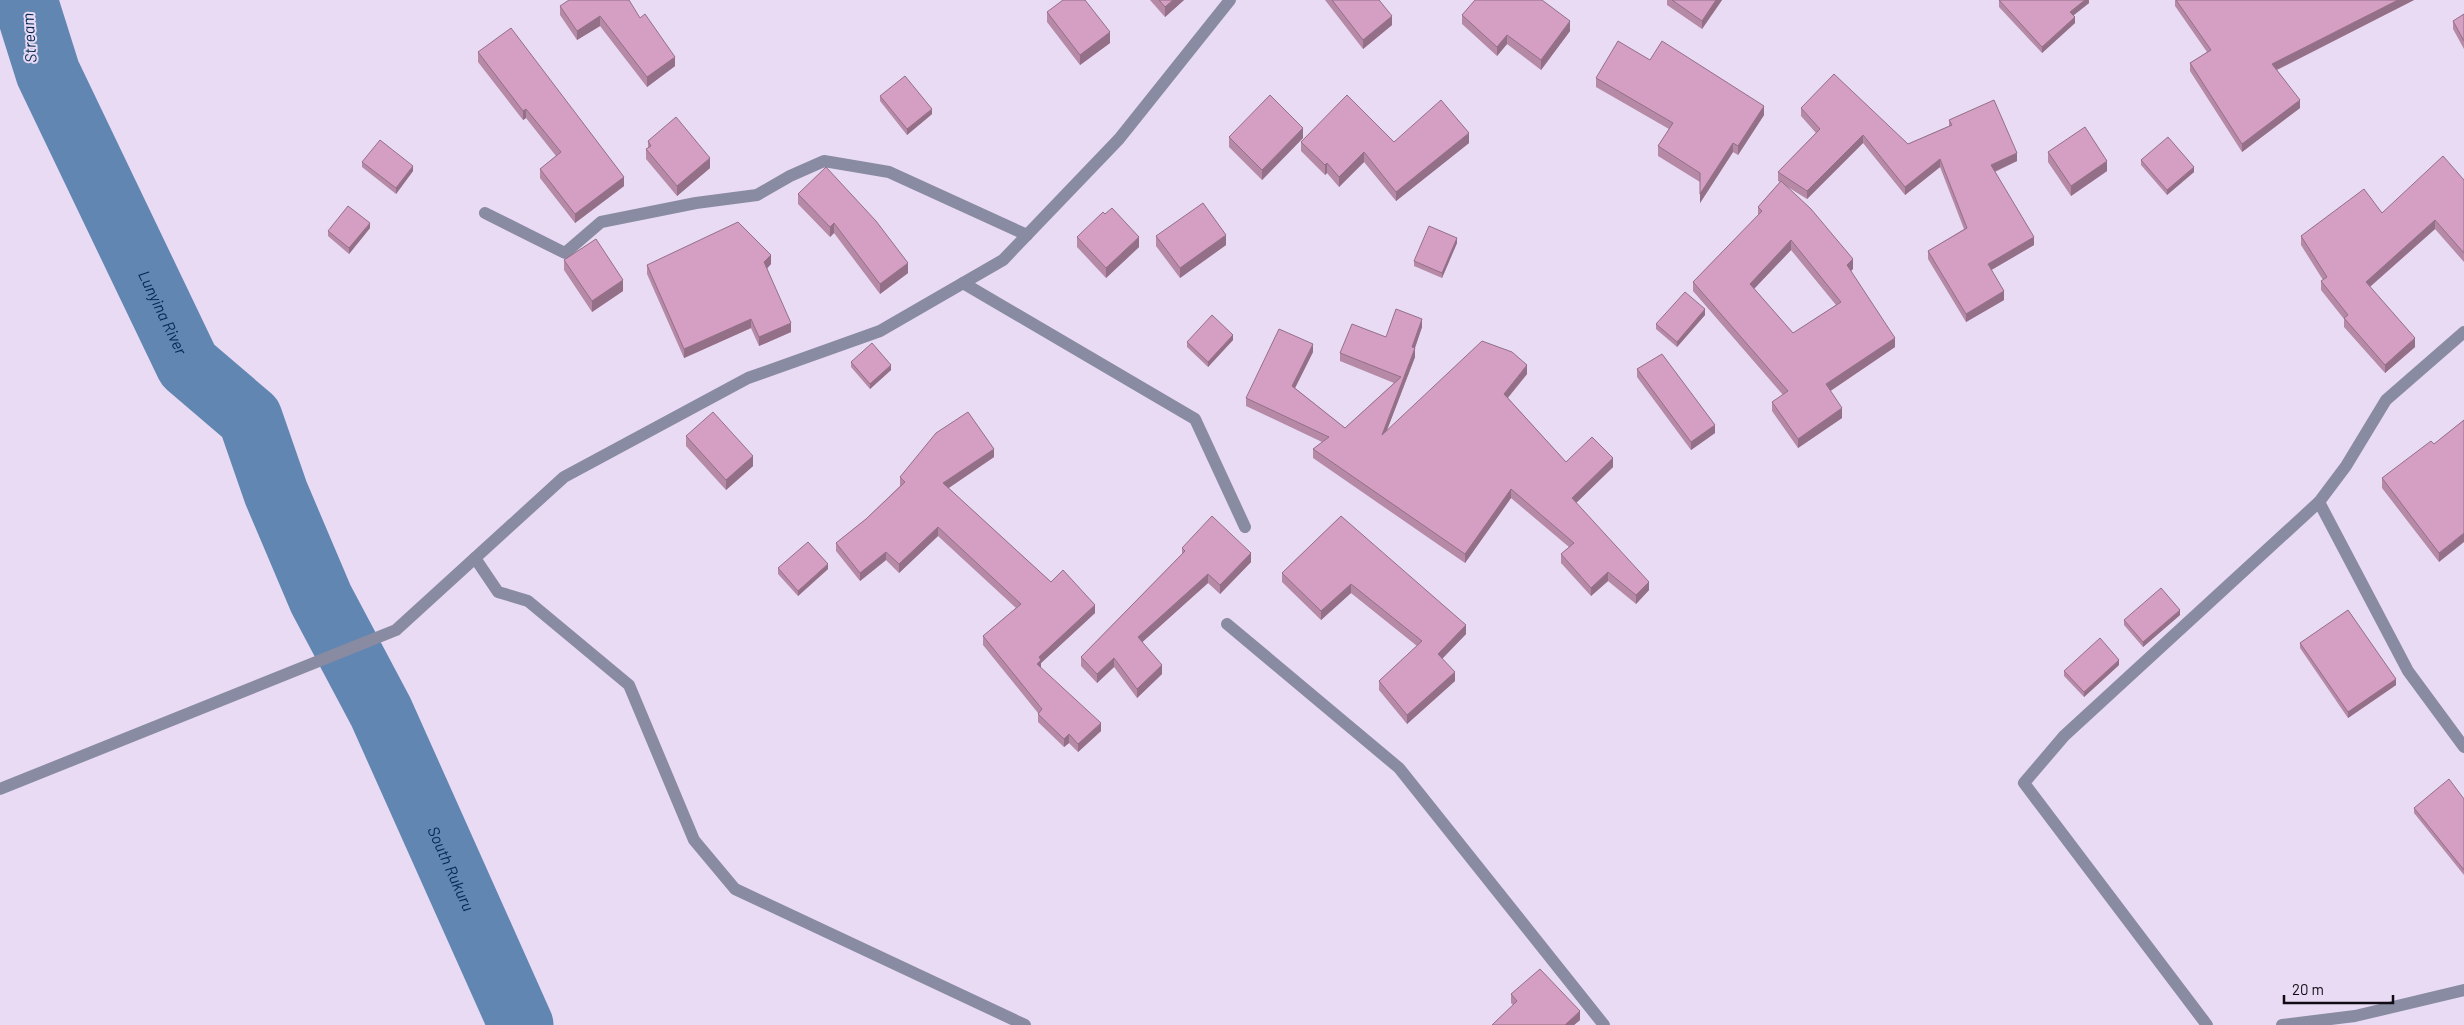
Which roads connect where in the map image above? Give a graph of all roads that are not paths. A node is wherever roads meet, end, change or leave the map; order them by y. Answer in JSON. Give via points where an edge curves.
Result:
{"nodes":[{"id":1,"x":1230,"y":0,"type":"edge"},
{"id":2,"x":485,"y":213,"type":"dead end"},
{"id":3,"x":1027,"y":235,"type":"junction"},
{"id":4,"x":963,"y":283,"type":"junction"},
{"id":5,"x":2464,"y":332,"type":"edge"},
{"id":6,"x":2319,"y":502,"type":"junction"},
{"id":7,"x":1245,"y":528,"type":"dead end"},
{"id":8,"x":475,"y":558,"type":"junction"},
{"id":9,"x":1227,"y":624,"type":"dead end"},
{"id":10,"x":2464,"y":747,"type":"edge"},
{"id":11,"x":0,"y":789,"type":"edge"},
{"id":12,"x":2464,"y":990,"type":"edge"},
{"id":13,"x":1025,"y":1025,"type":"edge"},
{"id":14,"x":1604,"y":1025,"type":"edge"},
{"id":15,"x":2207,"y":1025,"type":"edge"},
{"id":16,"x":2282,"y":1025,"type":"edge"}],
"edges":[{"from":1,"to":3,"type":"street","via":[[1119,139]]},
{"from":2,"to":3,"type":"street","via":[[565,253],[601,222],[756,195],[824,161],[889,172]]},
{"from":3,"to":4,"type":"street","via":[[1003,260]]},
{"from":4,"to":7,"type":"street","via":[[1195,419]]},
{"from":4,"to":8,"type":"street","via":[[880,331],[748,378],[564,477]]},
{"from":5,"to":6,"type":"street","via":[[2386,400],[2346,466]]},
{"from":6,"to":10,"type":"street","via":[[2408,671]]},
{"from":6,"to":15,"type":"street","via":[[2064,736],[2024,783]]},
{"from":8,"to":11,"type":"street","via":[[396,630]]},
{"from":8,"to":13,"type":"street","via":[[498,592],[528,602],[629,685],[694,840],[735,889]]},
{"from":9,"to":14,"type":"street","via":[[1399,768]]},
{"from":12,"to":16,"type":"street","via":[[2355,1016]]}]}
